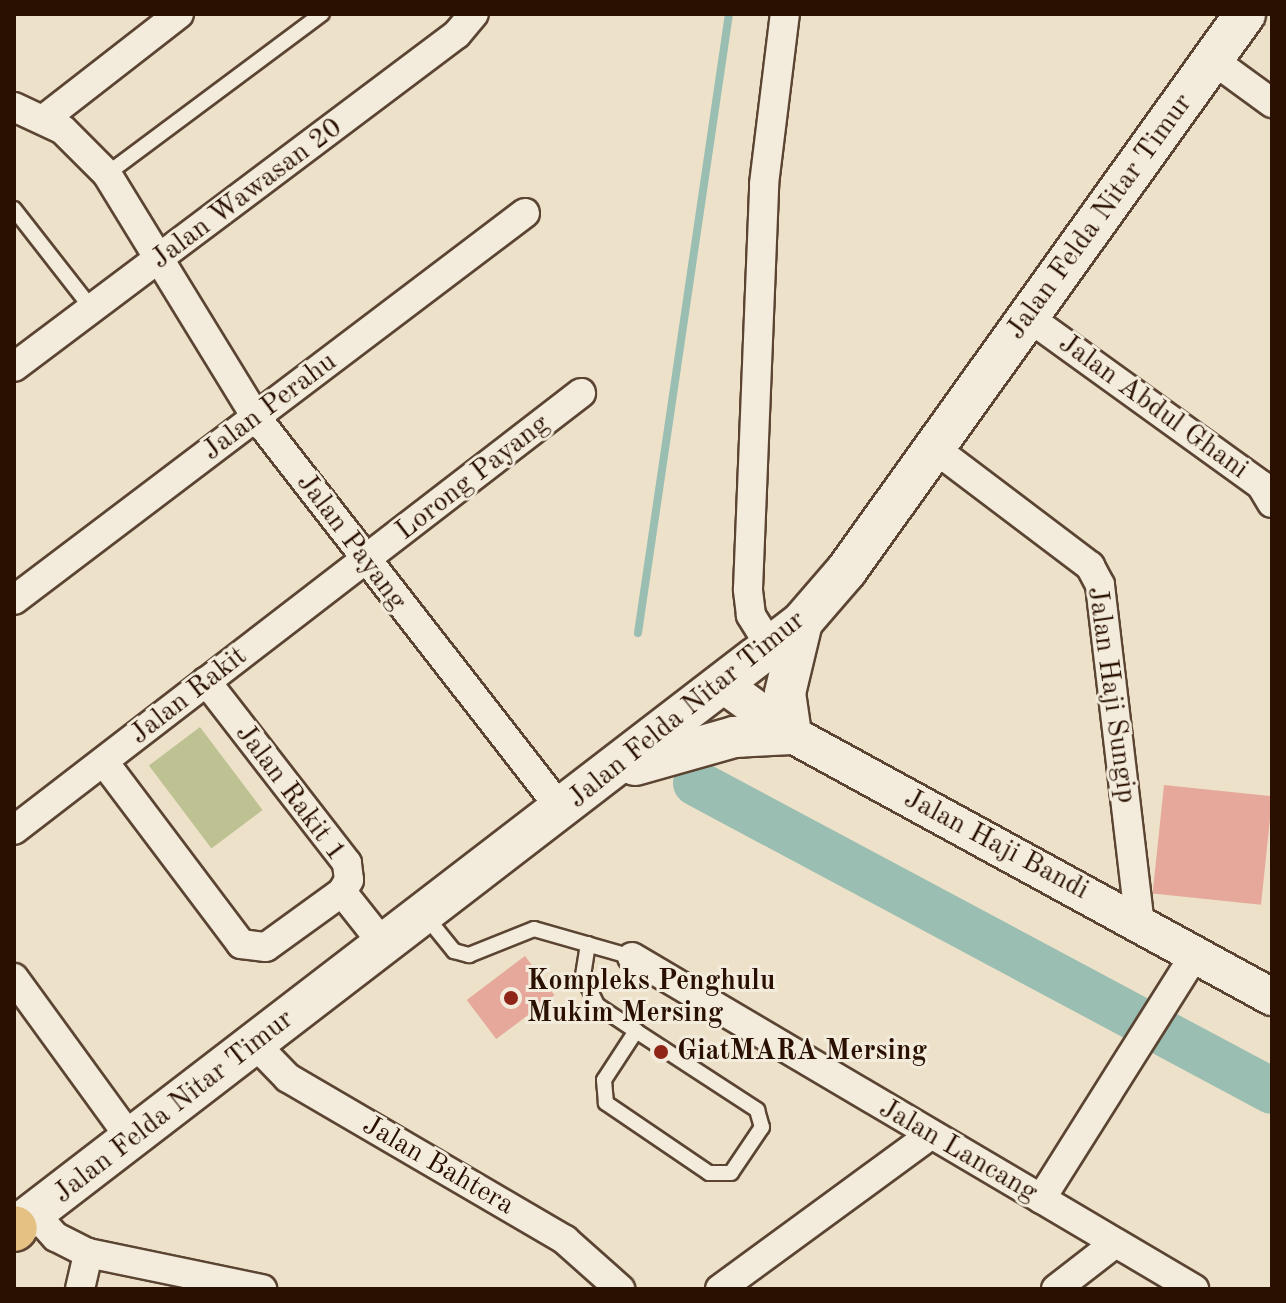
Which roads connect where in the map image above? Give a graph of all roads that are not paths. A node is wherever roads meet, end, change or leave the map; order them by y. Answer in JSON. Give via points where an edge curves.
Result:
{"nodes":[{"id":1,"x":179,"y":14,"type":"edge"},
{"id":2,"x":322,"y":14,"type":"edge"},
{"id":3,"x":474,"y":14,"type":"edge"},
{"id":4,"x":785,"y":14,"type":"edge"},
{"id":5,"x":1245,"y":14,"type":"edge"},
{"id":6,"x":1213,"y":60,"type":"junction"},
{"id":7,"x":1272,"y":103,"type":"edge"},
{"id":8,"x":14,"y":107,"type":"edge"},
{"id":9,"x":44,"y":119,"type":"junction"},
{"id":10,"x":107,"y":174,"type":"junction"},
{"id":11,"x":14,"y":209,"type":"edge"},
{"id":12,"x":525,"y":213,"type":"dead end"},
{"id":13,"x":159,"y":261,"type":"junction"},
{"id":14,"x":92,"y":309,"type":"junction"},
{"id":15,"x":1028,"y":317,"type":"junction"},
{"id":16,"x":15,"y":365,"type":"edge"},
{"id":17,"x":581,"y":393,"type":"dead end"},
{"id":18,"x":256,"y":417,"type":"junction"},
{"id":19,"x":934,"y":448,"type":"junction"},
{"id":20,"x":1272,"y":503,"type":"edge"},
{"id":21,"x":364,"y":563,"type":"junction"},
{"id":22,"x":14,"y":600,"type":"edge"},
{"id":23,"x":802,"y":622,"type":"junction"},
{"id":24,"x":772,"y":649,"type":"junction"},
{"id":25,"x":206,"y":681,"type":"junction"},
{"id":26,"x":725,"y":686,"type":"junction"},
{"id":27,"x":791,"y":734,"type":"junction"},
{"id":28,"x":104,"y":762,"type":"junction"},
{"id":29,"x":608,"y":774,"type":"junction"},
{"id":30,"x":562,"y":810,"type":"junction"},
{"id":31,"x":14,"y":830,"type":"edge"},
{"id":32,"x":342,"y":892,"type":"junction"},
{"id":33,"x":423,"y":914,"type":"junction"},
{"id":34,"x":1140,"y":923,"type":"junction"},
{"id":35,"x":588,"y":944,"type":"junction"},
{"id":36,"x":384,"y":945,"type":"junction"},
{"id":37,"x":1195,"y":954,"type":"junction"},
{"id":38,"x":632,"y":957,"type":"joint"},
{"id":39,"x":14,"y":978,"type":"edge"},
{"id":40,"x":1272,"y":997,"type":"edge"},
{"id":41,"x":636,"y":1031,"type":"junction"},
{"id":42,"x":255,"y":1044,"type":"junction"},
{"id":43,"x":929,"y":1136,"type":"junction"},
{"id":44,"x":133,"y":1142,"type":"junction"},
{"id":45,"x":1041,"y":1199,"type":"junction"},
{"id":46,"x":18,"y":1225,"type":"edge"},
{"id":47,"x":1114,"y":1244,"type":"junction"},
{"id":48,"x":88,"y":1253,"type":"junction"},
{"id":49,"x":80,"y":1289,"type":"edge"},
{"id":50,"x":262,"y":1289,"type":"edge"},
{"id":51,"x":620,"y":1289,"type":"edge"},
{"id":52,"x":720,"y":1289,"type":"edge"},
{"id":53,"x":1056,"y":1289,"type":"edge"},
{"id":54,"x":1194,"y":1289,"type":"edge"}],
"edges":[{"from":1,"to":9,"type":"street"},
{"from":2,"to":10,"type":"lane"},
{"from":3,"to":13,"type":"street","name":"Jalan Wawasan 20","via":[[457,34]]},
{"from":4,"to":24,"type":"street","via":[[764,184],[748,589],[751,615]]},
{"from":5,"to":6,"type":"main road","name":"Jalan Felda Nitar Timur"},
{"from":6,"to":7,"type":"street"},
{"from":6,"to":15,"type":"main road","name":"Jalan Felda Nitar Timur"},
{"from":8,"to":9,"type":"street","name":"Jalan Payang"},
{"from":9,"to":10,"type":"street","name":"Jalan Payang"},
{"from":10,"to":13,"type":"street","name":"Jalan Payang"},
{"from":11,"to":14,"type":"lane"},
{"from":12,"to":18,"type":"street","name":"Jalan Perahu"},
{"from":13,"to":14,"type":"street","name":"Jalan Wawasan 20"},
{"from":13,"to":18,"type":"street","name":"Jalan Payang"},
{"from":14,"to":16,"type":"street","name":"Jalan Wawasan 20"},
{"from":15,"to":19,"type":"main road","name":"Jalan Felda Nitar Timur"},
{"from":15,"to":20,"type":"street","name":"Jalan Abdul Ghani","via":[[1261,485]]},
{"from":17,"to":21,"type":"street","name":"Lorong Payang"},
{"from":18,"to":21,"type":"street","name":"Jalan Payang"},
{"from":18,"to":22,"type":"street","name":"Jalan Perahu"},
{"from":19,"to":23,"type":"main road","name":"Jalan Felda Nitar Timur"},
{"from":19,"to":34,"type":"street","name":"Jalan Haji Sungip","via":[[1090,566],[1100,585]]},
{"from":21,"to":25,"type":"street","name":"Jalan Rakit"},
{"from":21,"to":30,"type":"street","name":"Jalan Payang"},
{"from":23,"to":24,"type":"main road","name":"Jalan Felda Nitar Timur"},
{"from":23,"to":27,"type":"main road","via":[[785,693]]},
{"from":24,"to":26,"type":"main road","name":"Jalan Felda Nitar Timur"},
{"from":25,"to":28,"type":"street","name":"Jalan Rakit"},
{"from":25,"to":32,"type":"street","name":"Jalan Rakit 1","via":[[347,863]]},
{"from":26,"to":27,"type":"street","name":"Jalan Haji Bandi"},
{"from":26,"to":29,"type":"main road","name":"Jalan Felda Nitar Timur"},
{"from":27,"to":29,"type":"main road","via":[[734,737]]},
{"from":27,"to":34,"type":"street","name":"Jalan Haji Bandi"},
{"from":28,"to":31,"type":"street","name":"Jalan Rakit"},
{"from":28,"to":32,"type":"street","via":[[241,944],[266,947]]},
{"from":29,"to":30,"type":"main road","name":"Jalan Felda Nitar Timur"},
{"from":30,"to":33,"type":"main road","name":"Jalan Felda Nitar Timur"},
{"from":32,"to":36,"type":"street","name":"Jalan Rakit 1"},
{"from":33,"to":35,"type":"lane","via":[[454,951],[469,955],[534,929]]},
{"from":33,"to":36,"type":"main road","name":"Jalan Felda Nitar Timur"},
{"from":34,"to":37,"type":"street","name":"Jalan Haji Bandi"},
{"from":35,"to":38,"type":"lane"},
{"from":35,"to":41,"type":"lane","via":[[588,992]]},
{"from":36,"to":42,"type":"main road","name":"Jalan Felda Nitar Timur"},
{"from":37,"to":40,"type":"street","name":"Jalan Haji Bandi"},
{"from":37,"to":45,"type":"street"},
{"from":38,"to":43,"type":"street","name":"Jalan Lancang"},
{"from":39,"to":44,"type":"street"},
{"from":41,"to":41,"type":"lane","via":[[757,1110],[762,1127],[731,1173],[709,1173],[606,1103],[604,1080]]},
{"from":42,"to":44,"type":"main road","name":"Jalan Felda Nitar Timur"},
{"from":42,"to":51,"type":"street","name":"Jalan Bahtera","via":[[288,1078],[565,1240]]},
{"from":43,"to":45,"type":"street","name":"Jalan Lancang"},
{"from":43,"to":52,"type":"street"},
{"from":44,"to":46,"type":"main road","name":"Jalan Felda Nitar Timur"},
{"from":45,"to":47,"type":"street","name":"Jalan Lancang"},
{"from":46,"to":48,"type":"street"},
{"from":47,"to":53,"type":"street"},
{"from":47,"to":54,"type":"street","name":"Jalan Lancang"},
{"from":48,"to":49,"type":"street"},
{"from":48,"to":50,"type":"street"}]}
